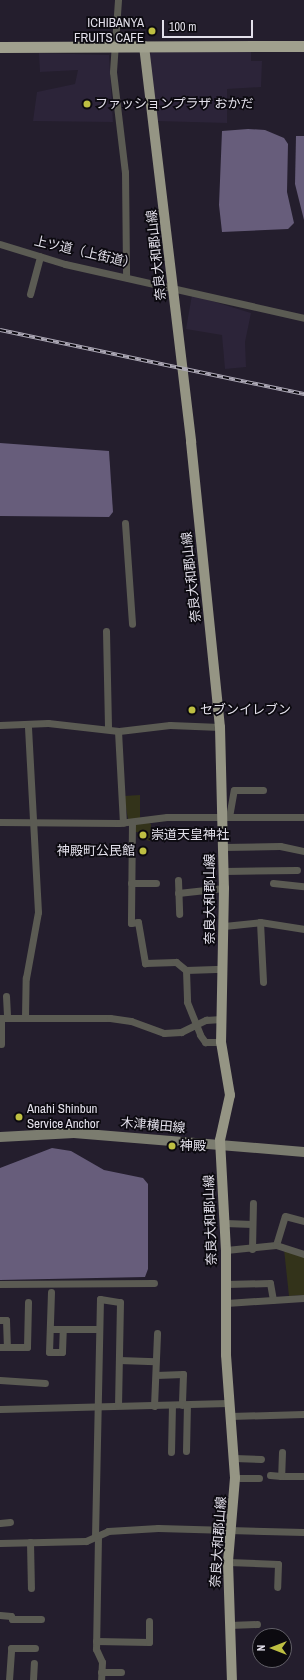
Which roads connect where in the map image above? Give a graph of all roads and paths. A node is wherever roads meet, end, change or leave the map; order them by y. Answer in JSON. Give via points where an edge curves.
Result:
{"nodes":[{"id":1,"x":118,"y":0,"type":"edge"},
{"id":2,"x":144,"y":46,"type":"junction"},
{"id":3,"x":304,"y":46,"type":"edge"},
{"id":4,"x":0,"y":47,"type":"edge"},
{"id":5,"x":115,"y":47,"type":"junction"},
{"id":6,"x":0,"y":244,"type":"edge"},
{"id":7,"x":40,"y":256,"type":"junction"},
{"id":8,"x":126,"y":275,"type":"junction"},
{"id":9,"x":173,"y":286,"type":"junction"},
{"id":10,"x":30,"y":294,"type":"dead end"},
{"id":11,"x":304,"y":318,"type":"edge"},
{"id":12,"x":125,"y":523,"type":"dead end"},
{"id":13,"x":132,"y":624,"type":"dead end"},
{"id":14,"x":106,"y":631,"type":"dead end"},
{"id":15,"x":0,"y":725,"type":"edge"},
{"id":16,"x":28,"y":725,"type":"junction"},
{"id":17,"x":220,"y":727,"type":"junction"},
{"id":18,"x":108,"y":729,"type":"junction"},
{"id":19,"x":118,"y":730,"type":"junction"},
{"id":20,"x":263,"y":790,"type":"dead end"},
{"id":21,"x":304,"y":817,"type":"edge"},
{"id":22,"x":226,"y":818,"type":"junction"},
{"id":23,"x":35,"y":821,"type":"junction"},
{"id":24,"x":0,"y":822,"type":"edge"},
{"id":25,"x":132,"y":822,"type":"junction"},
{"id":26,"x":123,"y":823,"type":"junction"},
{"id":27,"x":223,"y":847,"type":"junction"},
{"id":28,"x":304,"y":851,"type":"edge"},
{"id":29,"x":297,"y":870,"type":"dead end"},
{"id":30,"x":224,"y":871,"type":"junction"},
{"id":31,"x":178,"y":880,"type":"dead end"},
{"id":32,"x":131,"y":883,"type":"junction"},
{"id":33,"x":156,"y":883,"type":"dead end"},
{"id":34,"x":273,"y":883,"type":"dead end"},
{"id":35,"x":304,"y":886,"type":"edge"},
{"id":36,"x":224,"y":888,"type":"junction"},
{"id":37,"x":178,"y":893,"type":"junction"},
{"id":38,"x":179,"y":914,"type":"dead end"},
{"id":39,"x":260,"y":922,"type":"junction"},
{"id":40,"x":224,"y":926,"type":"junction"},
{"id":41,"x":304,"y":929,"type":"edge"},
{"id":42,"x":223,"y":969,"type":"junction"},
{"id":43,"x":186,"y":970,"type":"junction"},
{"id":44,"x":263,"y":982,"type":"dead end"},
{"id":45,"x":6,"y":996,"type":"dead end"},
{"id":46,"x":25,"y":1017,"type":"junction"},
{"id":47,"x":3,"y":1018,"type":"edge"},
{"id":48,"x":221,"y":1019,"type":"junction"},
{"id":49,"x":196,"y":1024,"type":"junction"},
{"id":50,"x":220,"y":1042,"type":"junction"},
{"id":51,"x":1,"y":1044,"type":"edge"},
{"id":52,"x":0,"y":1136,"type":"edge"},
{"id":53,"x":220,"y":1145,"type":"junction"},
{"id":54,"x":304,"y":1152,"type":"edge"},
{"id":55,"x":253,"y":1203,"type":"dead end"},
{"id":56,"x":304,"y":1221,"type":"edge"},
{"id":57,"x":225,"y":1223,"type":"junction"},
{"id":58,"x":252,"y":1224,"type":"junction"},
{"id":59,"x":276,"y":1245,"type":"junction"},
{"id":60,"x":252,"y":1248,"type":"junction"},
{"id":61,"x":226,"y":1250,"type":"junction"},
{"id":62,"x":304,"y":1254,"type":"edge"},
{"id":63,"x":154,"y":1283,"type":"dead end"},
{"id":64,"x":0,"y":1284,"type":"edge"},
{"id":65,"x":226,"y":1284,"type":"junction"},
{"id":66,"x":51,"y":1292,"type":"dead end"},
{"id":67,"x":304,"y":1298,"type":"edge"},
{"id":68,"x":273,"y":1300,"type":"junction"},
{"id":69,"x":28,"y":1302,"type":"dead end"},
{"id":70,"x":226,"y":1303,"type":"junction"},
{"id":71,"x":0,"y":1320,"type":"edge"},
{"id":72,"x":99,"y":1329,"type":"junction"},
{"id":73,"x":50,"y":1330,"type":"junction"},
{"id":74,"x":63,"y":1330,"type":"junction"},
{"id":75,"x":157,"y":1333,"type":"dead end"},
{"id":76,"x":3,"y":1347,"type":"edge"},
{"id":77,"x":119,"y":1360,"type":"junction"},
{"id":78,"x":155,"y":1361,"type":"junction"},
{"id":79,"x":156,"y":1375,"type":"junction"},
{"id":80,"x":0,"y":1380,"type":"edge"},
{"id":81,"x":45,"y":1383,"type":"dead end"},
{"id":82,"x":228,"y":1403,"type":"junction"},
{"id":83,"x":98,"y":1405,"type":"junction"},
{"id":84,"x":118,"y":1405,"type":"junction"},
{"id":85,"x":172,"y":1405,"type":"junction"},
{"id":86,"x":184,"y":1405,"type":"junction"},
{"id":87,"x":154,"y":1406,"type":"junction"},
{"id":88,"x":0,"y":1409,"type":"edge"},
{"id":89,"x":304,"y":1414,"type":"edge"},
{"id":90,"x":230,"y":1416,"type":"junction"},
{"id":91,"x":171,"y":1452,"type":"dead end"},
{"id":92,"x":186,"y":1452,"type":"dead end"},
{"id":93,"x":282,"y":1452,"type":"dead end"},
{"id":94,"x":234,"y":1458,"type":"junction"},
{"id":95,"x":261,"y":1459,"type":"dead end"},
{"id":96,"x":270,"y":1475,"type":"dead end"},
{"id":97,"x":281,"y":1476,"type":"junction"},
{"id":98,"x":304,"y":1476,"type":"edge"},
{"id":99,"x":235,"y":1478,"type":"junction"},
{"id":100,"x":259,"y":1478,"type":"dead end"},
{"id":101,"x":0,"y":1522,"type":"edge"},
{"id":102,"x":10,"y":1522,"type":"dead end"},
{"id":103,"x":231,"y":1532,"type":"junction"},
{"id":104,"x":304,"y":1532,"type":"edge"},
{"id":105,"x":96,"y":1537,"type":"junction"},
{"id":106,"x":30,"y":1542,"type":"junction"},
{"id":107,"x":0,"y":1543,"type":"edge"},
{"id":108,"x":228,"y":1562,"type":"junction"},
{"id":109,"x":277,"y":1587,"type":"dead end"},
{"id":110,"x":31,"y":1588,"type":"dead end"},
{"id":111,"x":0,"y":1615,"type":"edge"},
{"id":112,"x":42,"y":1619,"type":"dead end"},
{"id":113,"x":149,"y":1621,"type":"dead end"},
{"id":114,"x":256,"y":1624,"type":"dead end"},
{"id":115,"x":229,"y":1625,"type":"junction"},
{"id":116,"x":96,"y":1641,"type":"junction"},
{"id":117,"x":35,"y":1648,"type":"dead end"},
{"id":118,"x":34,"y":1663,"type":"dead end"},
{"id":119,"x":101,"y":1672,"type":"junction"},
{"id":120,"x":121,"y":1672,"type":"dead end"},
{"id":121,"x":9,"y":1680,"type":"edge"},
{"id":122,"x":33,"y":1680,"type":"edge"},
{"id":123,"x":101,"y":1680,"type":"edge"},
{"id":124,"x":232,"y":1680,"type":"edge"}],
"edges":[{"from":1,"to":5,"type":"street"},
{"from":2,"to":3,"type":"highway"},
{"from":2,"to":5,"type":"highway"},
{"from":2,"to":9,"type":"main road","name":"奈良大和郡山線"},
{"from":4,"to":5,"type":"highway"},
{"from":5,"to":8,"type":"street","via":[[112,72],[125,172]]},
{"from":6,"to":7,"type":"street","name":"上ツ道（上街道）"},
{"from":7,"to":8,"type":"street","name":"上ツ道（上街道）"},
{"from":7,"to":10,"type":"street"},
{"from":8,"to":9,"type":"street","name":"上ツ道（上街道）"},
{"from":9,"to":11,"type":"street","name":"上ツ道（上街道）","via":[[258,311]]},
{"from":9,"to":17,"type":"main road","name":"奈良大和郡山線"},
{"from":12,"to":13,"type":"street"},
{"from":14,"to":18,"type":"street"},
{"from":15,"to":16,"type":"street"},
{"from":16,"to":18,"type":"street","via":[[48,723]]},
{"from":16,"to":23,"type":"street"},
{"from":17,"to":19,"type":"street","via":[[170,725]]},
{"from":17,"to":22,"type":"main road","name":"奈良大和郡山線"},
{"from":18,"to":19,"type":"street"},
{"from":19,"to":26,"type":"street"},
{"from":20,"to":22,"type":"street","via":[[234,790]]},
{"from":21,"to":22,"type":"street"},
{"from":22,"to":25,"type":"street","via":[[167,817]]},
{"from":22,"to":27,"type":"main road","name":"奈良大和郡山線"},
{"from":23,"to":24,"type":"street"},
{"from":23,"to":26,"type":"street"},
{"from":23,"to":46,"type":"street","via":[[38,912],[26,978]]},
{"from":25,"to":26,"type":"street"},
{"from":25,"to":32,"type":"street"},
{"from":27,"to":28,"type":"street","via":[[280,846]]},
{"from":27,"to":30,"type":"main road","name":"奈良大和郡山線"},
{"from":29,"to":30,"type":"street"},
{"from":30,"to":36,"type":"main road","name":"奈良大和郡山線"},
{"from":31,"to":37,"type":"street"},
{"from":32,"to":33,"type":"street"},
{"from":32,"to":43,"type":"street","via":[[131,923],[138,922],[145,963],[176,962]]},
{"from":34,"to":35,"type":"street"},
{"from":36,"to":37,"type":"street"},
{"from":36,"to":40,"type":"main road","name":"奈良大和郡山線"},
{"from":37,"to":38,"type":"street"},
{"from":39,"to":40,"type":"street"},
{"from":39,"to":41,"type":"street"},
{"from":39,"to":44,"type":"street"},
{"from":40,"to":42,"type":"main road","name":"奈良大和郡山線"},
{"from":42,"to":43,"type":"street"},
{"from":42,"to":48,"type":"main road","name":"奈良大和郡山線"},
{"from":43,"to":49,"type":"street","via":[[187,1002]]},
{"from":45,"to":47,"type":"street"},
{"from":46,"to":47,"type":"street"},
{"from":46,"to":49,"type":"street","via":[[110,1018],[131,1021],[164,1033],[181,1032]]},
{"from":47,"to":51,"type":"street"},
{"from":48,"to":49,"type":"street"},
{"from":48,"to":50,"type":"main road","name":"奈良大和郡山線"},
{"from":49,"to":50,"type":"street","via":[[205,1042]]},
{"from":50,"to":53,"type":"main road","name":"奈良大和郡山線","via":[[230,1095],[220,1128]]},
{"from":52,"to":53,"type":"main road","name":"木津横田線","via":[[74,1133]]},
{"from":53,"to":54,"type":"main road","name":"木津横田線"},
{"from":53,"to":57,"type":"main road","name":"奈良大和郡山線"},
{"from":55,"to":58,"type":"street"},
{"from":56,"to":59,"type":"street","via":[[285,1216]]},
{"from":57,"to":58,"type":"street"},
{"from":57,"to":61,"type":"main road","name":"奈良大和郡山線"},
{"from":58,"to":60,"type":"street"},
{"from":59,"to":60,"type":"street"},
{"from":59,"to":62,"type":"street"},
{"from":60,"to":61,"type":"street"},
{"from":61,"to":65,"type":"main road","name":"奈良大和郡山線"},
{"from":63,"to":64,"type":"street"},
{"from":65,"to":68,"type":"street","via":[[270,1283]]},
{"from":65,"to":70,"type":"main road","name":"奈良大和郡山線"},
{"from":66,"to":73,"type":"street"},
{"from":67,"to":68,"type":"street"},
{"from":68,"to":70,"type":"street"},
{"from":69,"to":76,"type":"street","via":[[27,1347]]},
{"from":70,"to":82,"type":"main road","name":"奈良大和郡山線"},
{"from":71,"to":76,"type":"street","via":[[6,1320]]},
{"from":72,"to":74,"type":"street"},
{"from":72,"to":77,"type":"street","via":[[100,1298],[120,1302]]},
{"from":72,"to":83,"type":"street"},
{"from":73,"to":74,"type":"street"},
{"from":73,"to":74,"type":"street","via":[[49,1352],[62,1352]]},
{"from":75,"to":78,"type":"street"},
{"from":77,"to":78,"type":"street"},
{"from":77,"to":84,"type":"street"},
{"from":78,"to":79,"type":"street"},
{"from":79,"to":86,"type":"street","via":[[183,1374]]},
{"from":79,"to":87,"type":"street"},
{"from":80,"to":81,"type":"street"},
{"from":82,"to":86,"type":"street"},
{"from":82,"to":90,"type":"main road","name":"奈良大和郡山線"},
{"from":83,"to":84,"type":"street"},
{"from":83,"to":88,"type":"street"},
{"from":83,"to":105,"type":"street"},
{"from":84,"to":87,"type":"street"},
{"from":85,"to":86,"type":"street"},
{"from":85,"to":87,"type":"street"},
{"from":85,"to":91,"type":"street"},
{"from":86,"to":92,"type":"street"},
{"from":89,"to":90,"type":"street"},
{"from":90,"to":94,"type":"main road","name":"奈良大和郡山線"},
{"from":93,"to":97,"type":"street"},
{"from":94,"to":95,"type":"street"},
{"from":94,"to":99,"type":"main road","name":"奈良大和郡山線"},
{"from":96,"to":97,"type":"street"},
{"from":97,"to":98,"type":"street"},
{"from":99,"to":100,"type":"street"},
{"from":99,"to":103,"type":"main road","name":"奈良大和郡山線"},
{"from":101,"to":102,"type":"street"},
{"from":103,"to":104,"type":"street"},
{"from":103,"to":105,"type":"street","via":[[158,1528],[108,1531]]},
{"from":103,"to":108,"type":"main road","name":"奈良大和郡山線"},
{"from":105,"to":106,"type":"street","via":[[86,1541]]},
{"from":105,"to":116,"type":"street"},
{"from":106,"to":107,"type":"street"},
{"from":106,"to":110,"type":"street"},
{"from":108,"to":109,"type":"street","via":[[278,1564]]},
{"from":108,"to":115,"type":"main road","name":"奈良大和郡山線"},
{"from":111,"to":112,"type":"street","via":[[11,1616],[12,1619]]},
{"from":113,"to":116,"type":"street","via":[[149,1642]]},
{"from":114,"to":115,"type":"street"},
{"from":115,"to":124,"type":"main road","name":"奈良大和郡山線"},
{"from":116,"to":119,"type":"street"},
{"from":117,"to":121,"type":"street","via":[[11,1648]]},
{"from":118,"to":122,"type":"street"},
{"from":119,"to":120,"type":"street"},
{"from":119,"to":123,"type":"street"}]}
